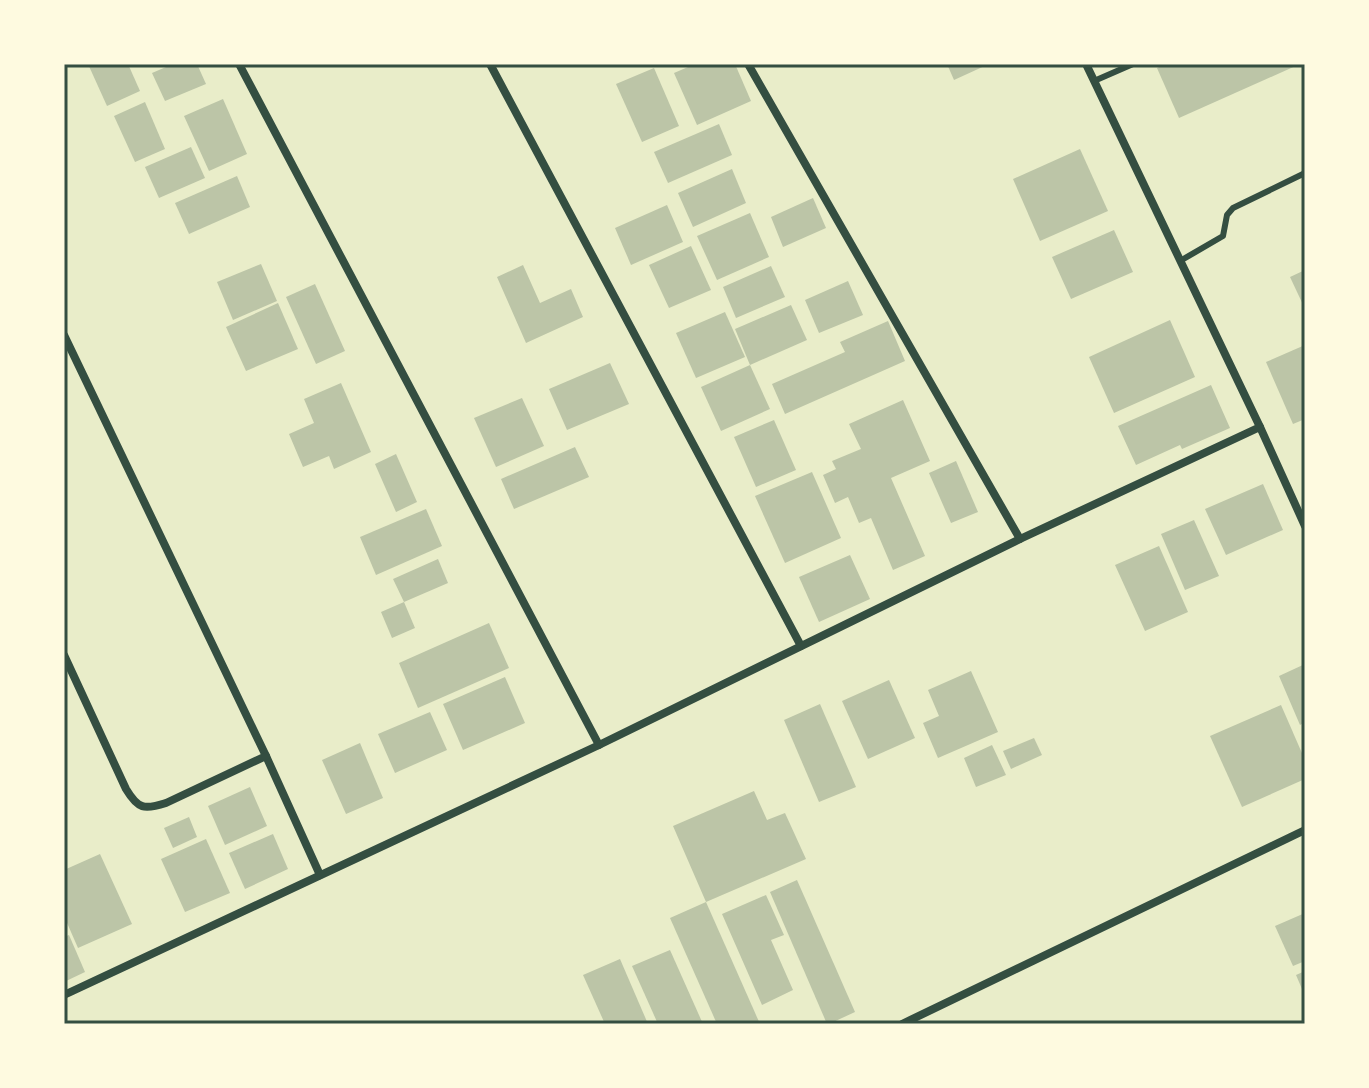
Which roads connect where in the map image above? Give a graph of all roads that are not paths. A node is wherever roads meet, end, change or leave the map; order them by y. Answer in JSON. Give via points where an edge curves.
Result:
{"nodes":[{"id":1,"x":239,"y":64,"type":"edge"},
{"id":2,"x":490,"y":64,"type":"edge"},
{"id":3,"x":748,"y":64,"type":"edge"},
{"id":4,"x":1086,"y":64,"type":"edge"},
{"id":5,"x":1133,"y":64,"type":"edge"},
{"id":6,"x":1094,"y":81,"type":"junction"},
{"id":7,"x":1305,"y":173,"type":"edge"},
{"id":8,"x":1180,"y":261,"type":"junction"},
{"id":9,"x":64,"y":335,"type":"edge"},
{"id":10,"x":1260,"y":427,"type":"junction"},
{"id":11,"x":1305,"y":526,"type":"edge"},
{"id":12,"x":1020,"y":539,"type":"junction"},
{"id":13,"x":801,"y":646,"type":"junction"},
{"id":14,"x":64,"y":655,"type":"edge"},
{"id":15,"x":599,"y":745,"type":"junction"},
{"id":16,"x":266,"y":756,"type":"junction"},
{"id":17,"x":1305,"y":830,"type":"edge"},
{"id":18,"x":320,"y":875,"type":"junction"},
{"id":19,"x":64,"y":995,"type":"edge"},
{"id":20,"x":902,"y":1024,"type":"edge"}],
"edges":[{"from":1,"to":15,"type":"street"},
{"from":2,"to":13,"type":"street"},
{"from":3,"to":12,"type":"street"},
{"from":4,"to":6,"type":"street"},
{"from":5,"to":6,"type":"lane"},
{"from":6,"to":8,"type":"street"},
{"from":7,"to":8,"type":"lane","via":[[1233,208],[1223,236]]},
{"from":8,"to":10,"type":"street"},
{"from":9,"to":16,"type":"street"},
{"from":10,"to":11,"type":"street"},
{"from":10,"to":12,"type":"street"},
{"from":12,"to":13,"type":"street"},
{"from":13,"to":15,"type":"street"},
{"from":14,"to":16,"type":"street","via":[[126,789],[140,807],[166,803]]},
{"from":15,"to":18,"type":"street"},
{"from":16,"to":18,"type":"street"},
{"from":17,"to":20,"type":"street"},
{"from":18,"to":19,"type":"street"}]}
